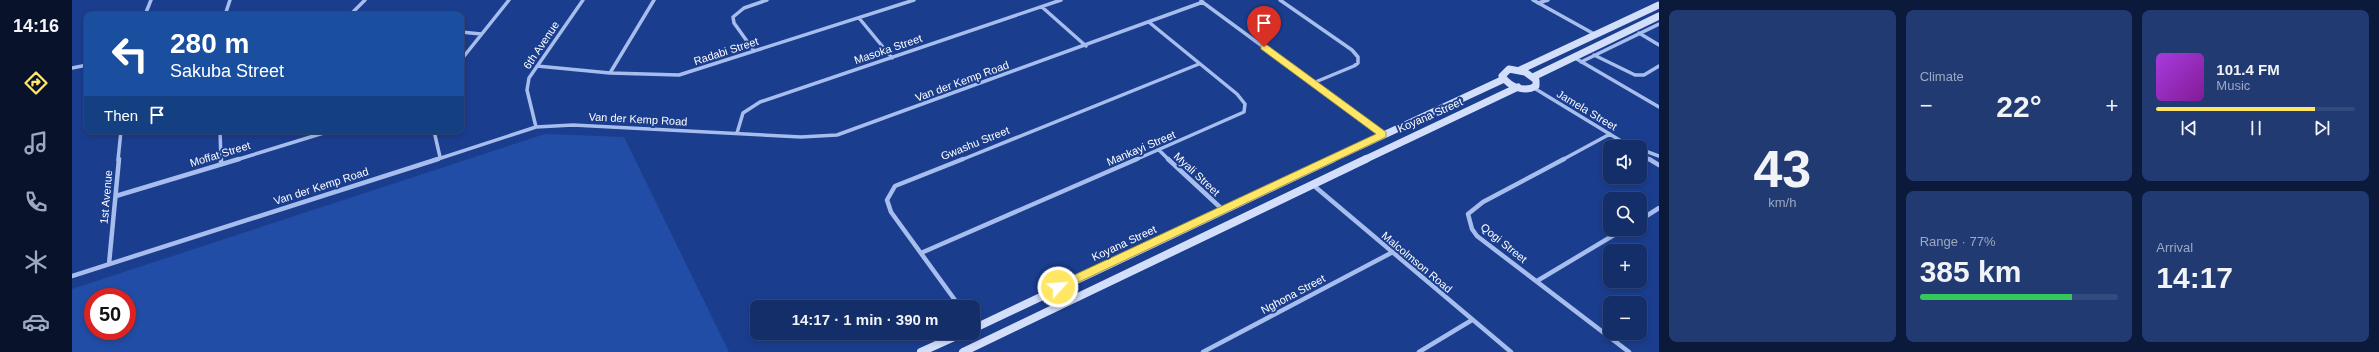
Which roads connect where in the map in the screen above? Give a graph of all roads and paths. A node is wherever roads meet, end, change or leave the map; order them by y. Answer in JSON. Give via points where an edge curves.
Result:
{"nodes":[{"id":1,"x":151,"y":0,"type":"edge"},
{"id":2,"x":230,"y":0,"type":"edge"},
{"id":3,"x":365,"y":0,"type":"edge"},
{"id":4,"x":509,"y":0,"type":"edge"},
{"id":5,"x":583,"y":0,"type":"edge"},
{"id":6,"x":654,"y":0,"type":"edge"},
{"id":7,"x":767,"y":0,"type":"edge"},
{"id":8,"x":914,"y":0,"type":"edge"},
{"id":9,"x":1061,"y":0,"type":"edge"},
{"id":10,"x":1280,"y":0,"type":"edge"},
{"id":11,"x":1533,"y":0,"type":"edge"},
{"id":12,"x":1548,"y":0,"type":"edge"},
{"id":13,"x":1201,"y":1,"type":"edge"},
{"id":14,"x":1538,"y":3,"type":"junction"},
{"id":15,"x":1659,"y":5,"type":"edge"},
{"id":16,"x":1042,"y":7,"type":"junction"},
{"id":17,"x":146,"y":12,"type":"edge"},
{"id":18,"x":226,"y":12,"type":"edge"},
{"id":19,"x":353,"y":12,"type":"edge"},
{"id":20,"x":1659,"y":16,"type":"edge"},
{"id":21,"x":859,"y":18,"type":"junction"},
{"id":22,"x":1150,"y":23,"type":"junction"},
{"id":23,"x":1659,"y":24,"type":"edge"},
{"id":24,"x":464,"y":32,"type":"edge"},
{"id":25,"x":1639,"y":33,"type":"junction"},
{"id":26,"x":482,"y":34,"type":"junction"},
{"id":27,"x":1596,"y":36,"type":"junction"},
{"id":28,"x":1659,"y":45,"type":"edge"},
{"id":29,"x":1086,"y":46,"type":"junction"},
{"id":30,"x":754,"y":51,"type":"junction"},
{"id":31,"x":1594,"y":55,"type":"junction"},
{"id":32,"x":464,"y":56,"type":"edge"},
{"id":33,"x":892,"y":58,"type":"junction"},
{"id":34,"x":1578,"y":60,"type":"junction"},
{"id":35,"x":1200,"y":64,"type":"junction"},
{"id":36,"x":84,"y":66,"type":"edge"},
{"id":37,"x":537,"y":66,"type":"junction"},
{"id":38,"x":1659,"y":66,"type":"edge"},
{"id":39,"x":72,"y":68,"type":"edge"},
{"id":40,"x":1520,"y":70,"type":"junction"},
{"id":41,"x":610,"y":73,"type":"junction"},
{"id":42,"x":1533,"y":77,"type":"junction"},
{"id":43,"x":1504,"y":79,"type":"junction"},
{"id":44,"x":1313,"y":83,"type":"junction"},
{"id":45,"x":1518,"y":88,"type":"junction"},
{"id":46,"x":1534,"y":88,"type":"junction"},
{"id":47,"x":1659,"y":107,"type":"edge"},
{"id":48,"x":536,"y":127,"type":"junction"},
{"id":49,"x":737,"y":133,"type":"junction"},
{"id":50,"x":121,"y":134,"type":"edge"},
{"id":51,"x":220,"y":134,"type":"edge"},
{"id":52,"x":320,"y":134,"type":"edge"},
{"id":53,"x":435,"y":134,"type":"edge"},
{"id":54,"x":1383,"y":134,"type":"junction"},
{"id":55,"x":1610,"y":134,"type":"junction"},
{"id":56,"x":1620,"y":140,"type":"edge"},
{"id":57,"x":1159,"y":150,"type":"junction"},
{"id":58,"x":1647,"y":151,"type":"edge"},
{"id":59,"x":1659,"y":156,"type":"edge"},
{"id":60,"x":440,"y":157,"type":"junction"},
{"id":61,"x":1647,"y":157,"type":"edge"},
{"id":62,"x":221,"y":163,"type":"junction"},
{"id":63,"x":1659,"y":165,"type":"edge"},
{"id":64,"x":1312,"y":184,"type":"junction"},
{"id":65,"x":116,"y":196,"type":"junction"},
{"id":66,"x":1659,"y":208,"type":"edge"},
{"id":67,"x":1223,"y":210,"type":"junction"},
{"id":68,"x":1647,"y":216,"type":"edge"},
{"id":69,"x":1612,"y":236,"type":"edge"},
{"id":70,"x":921,"y":253,"type":"junction"},
{"id":71,"x":1391,"y":253,"type":"junction"},
{"id":72,"x":109,"y":264,"type":"junction"},
{"id":73,"x":72,"y":276,"type":"edge"},
{"id":74,"x":1538,"y":281,"type":"junction"},
{"id":75,"x":955,"y":300,"type":"edge"},
{"id":76,"x":1472,"y":320,"type":"junction"},
{"id":77,"x":980,"y":324,"type":"edge"},
{"id":78,"x":948,"y":340,"type":"edge"},
{"id":79,"x":921,"y":352,"type":"edge"},
{"id":80,"x":963,"y":352,"type":"edge"},
{"id":81,"x":1203,"y":352,"type":"edge"},
{"id":82,"x":1419,"y":352,"type":"edge"},
{"id":83,"x":1511,"y":352,"type":"edge"},
{"id":84,"x":1629,"y":352,"type":"edge"}],
"edges":[{"from":1,"to":17,"type":"street"},
{"from":2,"to":18,"type":"street"},
{"from":3,"to":19,"type":"street"},
{"from":4,"to":26,"type":"street"},
{"from":5,"to":37,"type":"street","name":"6th Avenue"},
{"from":6,"to":41,"type":"street"},
{"from":7,"to":30,"type":"street","via":[[744,8],[733,16],[734,23]]},
{"from":8,"to":21,"type":"street","name":"Radabi Street"},
{"from":9,"to":16,"type":"street","name":"Masoka Street"},
{"from":10,"to":44,"type":"street","via":[[1352,50],[1358,57],[1358,64]]},
{"from":11,"to":14,"type":"street"},
{"from":12,"to":14,"type":"street"},
{"from":13,"to":22,"type":"street","name":"Van der Kemp Road"},
{"from":13,"to":44,"type":"street"},
{"from":14,"to":27,"type":"street"},
{"from":15,"to":27,"type":"main road","name":"Koyana Street"},
{"from":16,"to":29,"type":"street"},
{"from":16,"to":33,"type":"street","name":"Masoka Street"},
{"from":20,"to":34,"type":"main road"},
{"from":21,"to":30,"type":"street","name":"Radabi Street"},
{"from":21,"to":33,"type":"street"},
{"from":22,"to":29,"type":"street","name":"Van der Kemp Road"},
{"from":22,"to":35,"type":"street","name":"Mankayi Street"},
{"from":23,"to":25,"type":"street"},
{"from":24,"to":26,"type":"street"},
{"from":25,"to":28,"type":"street"},
{"from":25,"to":31,"type":"street"},
{"from":26,"to":32,"type":"street"},
{"from":27,"to":40,"type":"main road","name":"Koyana Street"},
{"from":29,"to":49,"type":"street","name":"Van der Kemp Road","via":[[853,131],[820,137]]},
{"from":30,"to":41,"type":"street","name":"Radabi Street","via":[[679,74]]},
{"from":31,"to":34,"type":"street"},
{"from":31,"to":38,"type":"street","via":[[1635,75],[1644,75]]},
{"from":33,"to":49,"type":"street","name":"Masoka Street","via":[[751,106],[743,113]]},
{"from":34,"to":42,"type":"main road"},
{"from":34,"to":47,"type":"street"},
{"from":35,"to":57,"type":"street","name":"Mankayi Street","via":[[1243,100],[1246,107],[1244,112]]},
{"from":35,"to":70,"type":"street","name":"Gwashu Street","via":[[895,186],[887,200],[888,206]]},
{"from":36,"to":39,"type":"street"},
{"from":37,"to":41,"type":"street","name":"Radabi Street"},
{"from":37,"to":48,"type":"street","name":"6th Avenue","via":[[527,84]]},
{"from":40,"to":42,"type":"main road"},
{"from":40,"to":43,"type":"main road","name":"Koyana Street","via":[[1505,70],[1502,76]]},
{"from":42,"to":46,"type":"main road","via":[[1537,83]]},
{"from":43,"to":45,"type":"main road"},
{"from":43,"to":54,"type":"main road","name":"Koyana Street"},
{"from":44,"to":54,"type":"street"},
{"from":45,"to":46,"type":"main road","name":"Koyana Street"},
{"from":45,"to":64,"type":"main road","name":"Koyana Street"},
{"from":46,"to":55,"type":"street","name":"Jamela Street"},
{"from":48,"to":49,"type":"street","name":"Van der Kemp Road","via":[[560,125]]},
{"from":48,"to":60,"type":"street","name":"Van der Kemp Road"},
{"from":50,"to":65,"type":"street","name":"1st Avenue"},
{"from":51,"to":62,"type":"street"},
{"from":52,"to":62,"type":"street","name":"Moffat Street"},
{"from":53,"to":60,"type":"street"},
{"from":54,"to":67,"type":"main road","name":"Koyana Street"},
{"from":55,"to":56,"type":"street","name":"Jamela Street"},
{"from":55,"to":74,"type":"street","name":"Qogi Street","via":[[1483,202],[1468,214],[1470,225],[1477,236]]},
{"from":57,"to":67,"type":"street","name":"Myali Street"},
{"from":57,"to":70,"type":"street","name":"Mankayi Street"},
{"from":58,"to":59,"type":"street"},
{"from":60,"to":72,"type":"street","name":"Van der Kemp Road"},
{"from":61,"to":63,"type":"street"},
{"from":62,"to":65,"type":"street","name":"Moffat Street"},
{"from":64,"to":71,"type":"street","name":"Malcolmson Road"},
{"from":64,"to":80,"type":"main road","name":"Koyana Street"},
{"from":65,"to":72,"type":"street","name":"1st Avenue"},
{"from":66,"to":68,"type":"street"},
{"from":67,"to":77,"type":"main road","name":"Koyana Street"},
{"from":69,"to":74,"type":"street"},
{"from":70,"to":75,"type":"street","name":"Gwashu Street"},
{"from":71,"to":76,"type":"street","name":"Malcolmson Road"},
{"from":71,"to":81,"type":"street","name":"Nghona Street"},
{"from":72,"to":73,"type":"street","name":"Van der Kemp Road"},
{"from":74,"to":84,"type":"street","name":"Qogi Street"},
{"from":76,"to":82,"type":"street"},
{"from":76,"to":83,"type":"street","name":"Malcolmson Road"},
{"from":78,"to":79,"type":"main road"}]}
